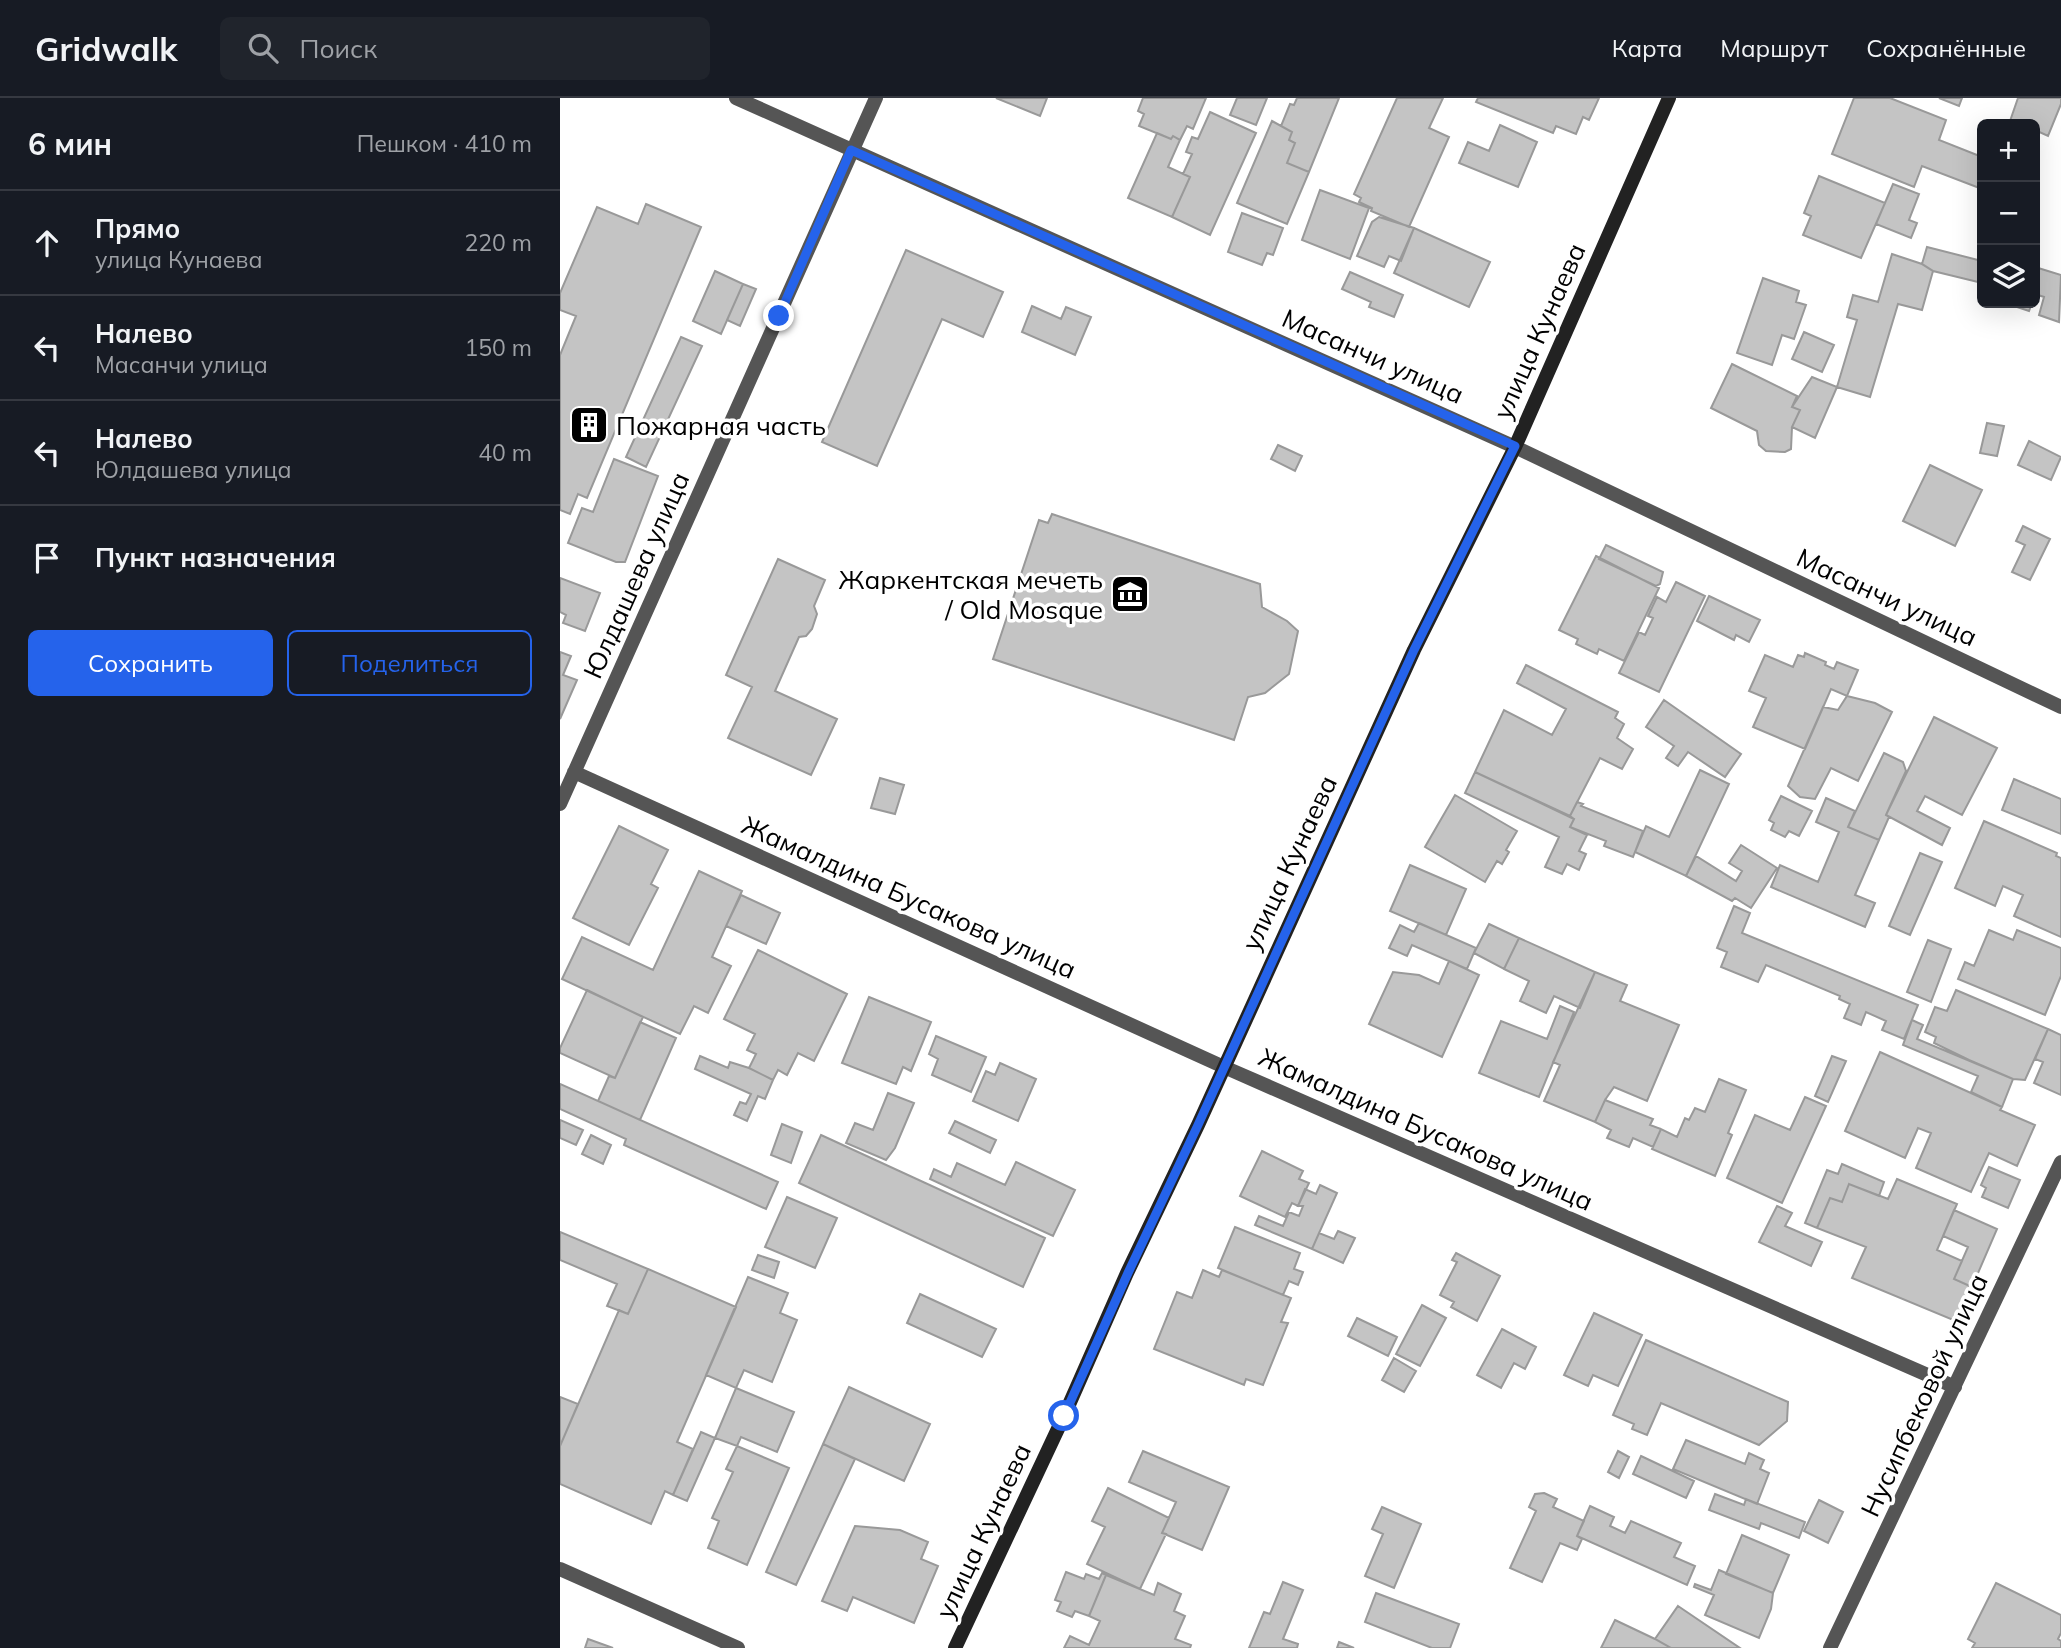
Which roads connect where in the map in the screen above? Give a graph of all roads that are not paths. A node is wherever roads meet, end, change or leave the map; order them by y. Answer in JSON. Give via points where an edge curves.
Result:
{"nodes":[{"id":1,"x":736,"y":98,"type":"edge"},
{"id":2,"x":876,"y":98,"type":"edge"},
{"id":3,"x":1668,"y":98,"type":"edge"},
{"id":4,"x":851,"y":150,"type":"junction"},
{"id":5,"x":1515,"y":446,"type":"junction"},
{"id":6,"x":2061,"y":707,"type":"edge"},
{"id":7,"x":574,"y":772,"type":"junction"},
{"id":8,"x":560,"y":804,"type":"edge"},
{"id":9,"x":1224,"y":1067,"type":"junction"},
{"id":10,"x":2061,"y":1162,"type":"edge"},
{"id":11,"x":1955,"y":1387,"type":"junction"},
{"id":12,"x":560,"y":1569,"type":"edge"},
{"id":13,"x":738,"y":1648,"type":"edge"},
{"id":14,"x":955,"y":1648,"type":"edge"},
{"id":15,"x":1830,"y":1648,"type":"edge"}],
"edges":[{"from":1,"to":4,"type":"street","name":"Масанчи улица"},
{"from":2,"to":4,"type":"street","name":"Юлдашева улица"},
{"from":3,"to":5,"type":"main road","name":"улица Кунаева"},
{"from":4,"to":5,"type":"street","name":"Масанчи улица"},
{"from":4,"to":7,"type":"street","name":"Юлдашева улица"},
{"from":5,"to":6,"type":"street","name":"Масанчи улица"},
{"from":5,"to":9,"type":"main road","name":"улица Кунаева","via":[[1414,650]]},
{"from":7,"to":8,"type":"street","name":"Юлдашева улица"},
{"from":7,"to":9,"type":"street","name":"Жамалдина Бусакова улица"},
{"from":9,"to":11,"type":"street","name":"Жамалдина Бусакова улица"},
{"from":9,"to":14,"type":"main road","name":"улица Кунаева"},
{"from":10,"to":11,"type":"street","name":"Нусипбековой улица"},
{"from":11,"to":15,"type":"street","name":"Нусипбековой улица"},
{"from":12,"to":13,"type":"street"}]}
